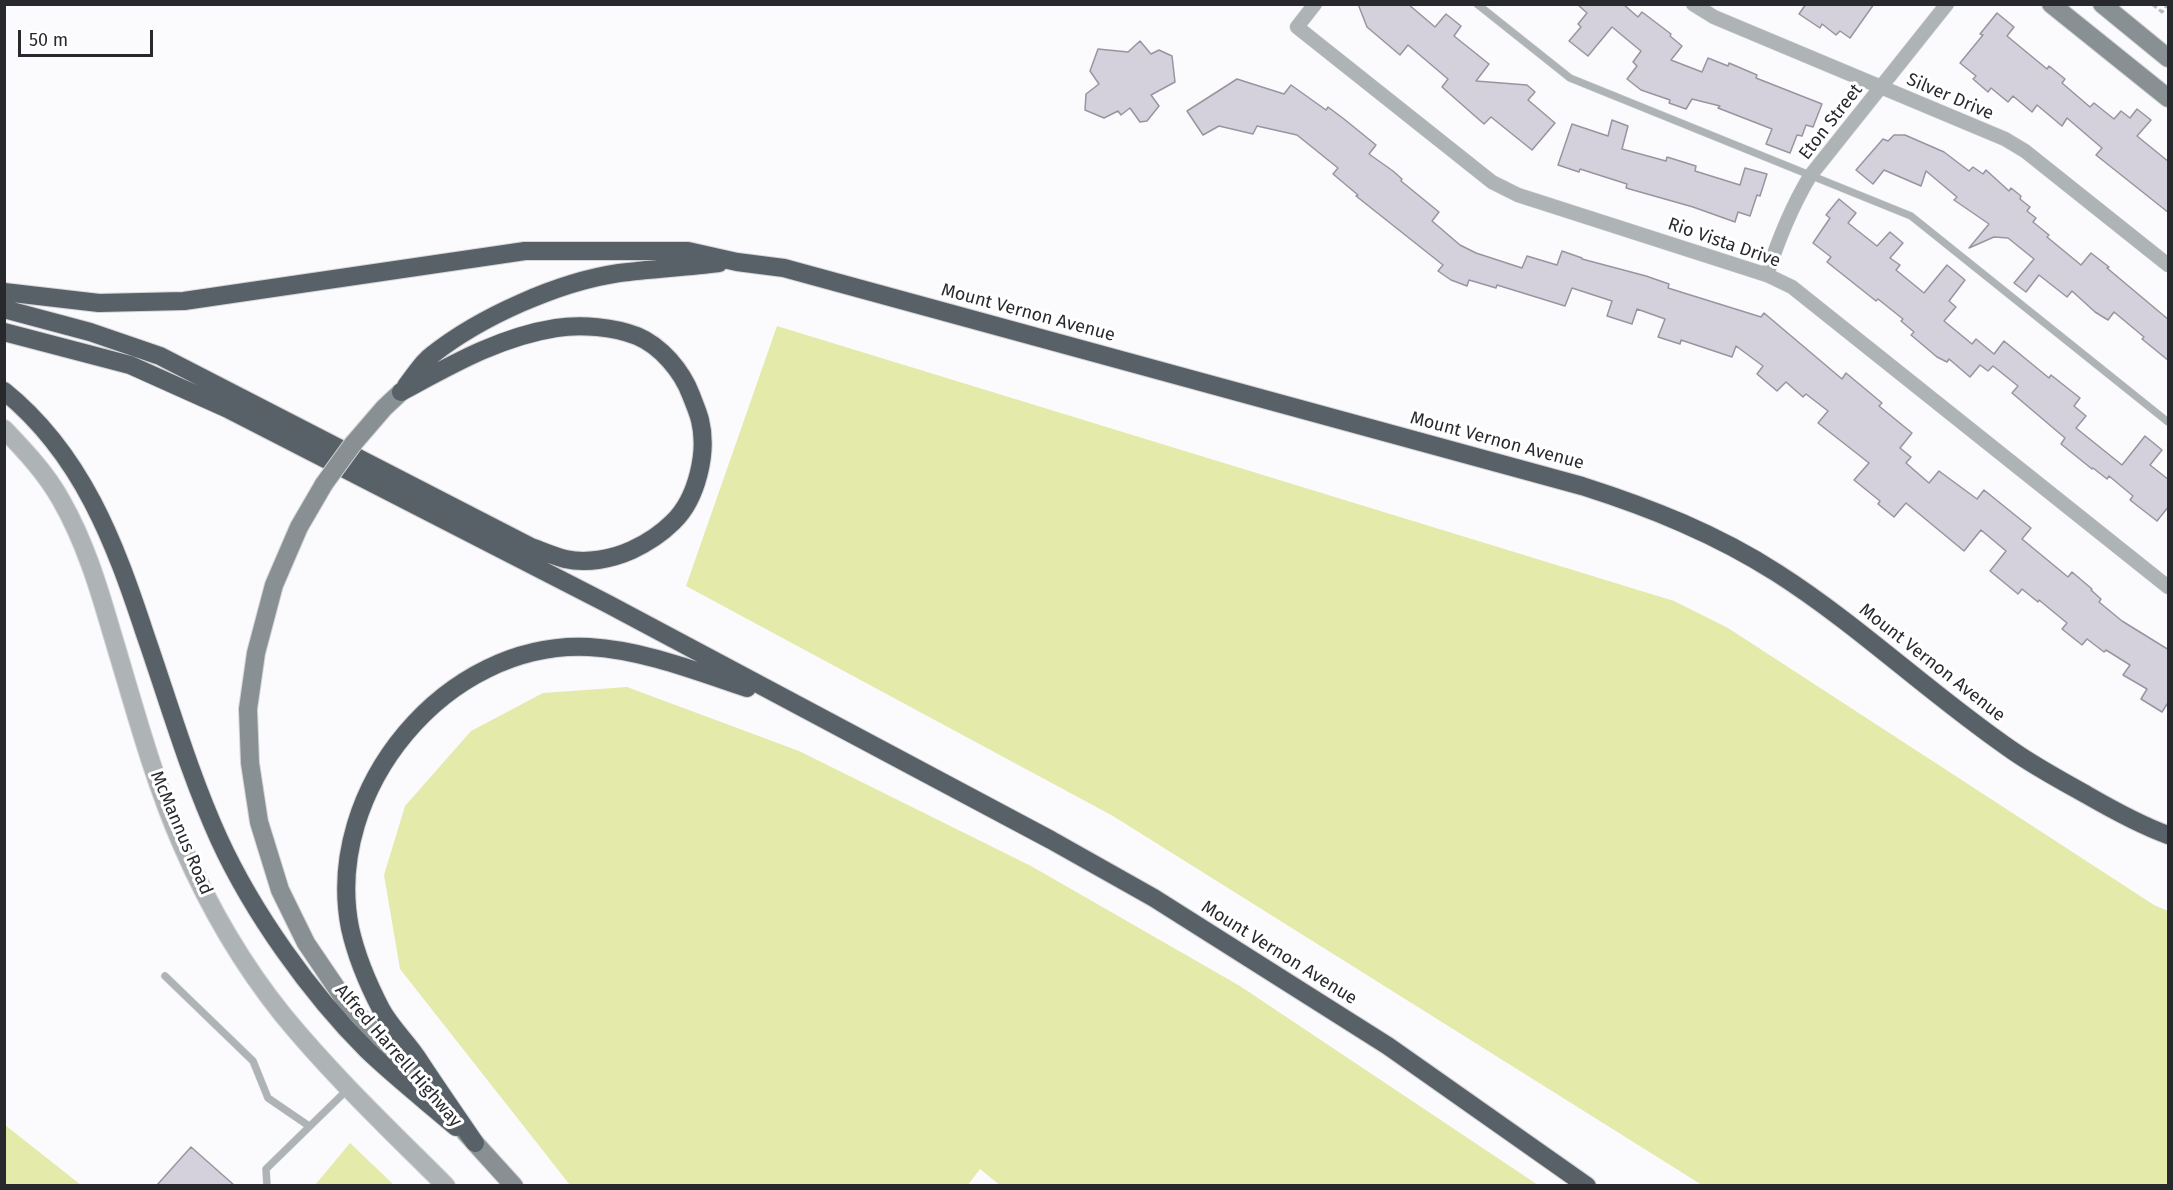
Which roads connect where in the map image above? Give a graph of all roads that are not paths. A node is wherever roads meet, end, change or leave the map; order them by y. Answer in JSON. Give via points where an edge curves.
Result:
{"nodes":[{"id":1,"x":1315,"y":4,"type":"edge"},
{"id":2,"x":1478,"y":4,"type":"edge"},
{"id":3,"x":1693,"y":4,"type":"edge"},
{"id":4,"x":1947,"y":4,"type":"edge"},
{"id":5,"x":2051,"y":4,"type":"edge"},
{"id":6,"x":2102,"y":4,"type":"edge"},
{"id":7,"x":2169,"y":57,"type":"edge"},
{"id":8,"x":1881,"y":87,"type":"junction"},
{"id":9,"x":2169,"y":98,"type":"edge"},
{"id":10,"x":1810,"y":176,"type":"junction"},
{"id":11,"x":737,"y":262,"type":"junction"},
{"id":12,"x":2169,"y":265,"type":"edge"},
{"id":13,"x":1767,"y":275,"type":"junction"},
{"id":14,"x":4,"y":292,"type":"edge"},
{"id":15,"x":4,"y":309,"type":"edge"},
{"id":16,"x":4,"y":332,"type":"edge"},
{"id":17,"x":4,"y":391,"type":"edge"},
{"id":18,"x":401,"y":392,"type":"junction"},
{"id":19,"x":2169,"y":422,"type":"edge"},
{"id":20,"x":4,"y":429,"type":"edge"},
{"id":21,"x":2169,"y":587,"type":"edge"},
{"id":22,"x":933,"y":778,"type":"junction"},
{"id":23,"x":2169,"y":835,"type":"edge"},
{"id":24,"x":165,"y":976,"type":"dead end"},
{"id":25,"x":349,"y":1089,"type":"junction"},
{"id":26,"x":309,"y":1126,"type":"junction"},
{"id":27,"x":474,"y":1143,"type":"junction"},
{"id":28,"x":267,"y":1185,"type":"edge"},
{"id":29,"x":446,"y":1185,"type":"edge"},
{"id":30,"x":514,"y":1185,"type":"edge"},
{"id":31,"x":1587,"y":1185,"type":"edge"}],
"edges":[{"from":1,"to":13,"type":"street","name":"Rio Vista Drive","via":[[1297,27],[1492,182],[1518,195]]},
{"from":2,"to":10,"type":"lane","via":[[1570,78]]},
{"from":3,"to":8,"type":"street","name":"Silver Drive","via":[[1714,17]]},
{"from":4,"to":8,"type":"street","name":"Eton Street"},
{"from":5,"to":9,"type":"main road"},
{"from":6,"to":7,"type":"main road"},
{"from":8,"to":10,"type":"street","name":"Eton Street"},
{"from":8,"to":12,"type":"street","name":"Silver Drive","via":[[2025,151]]},
{"from":10,"to":13,"type":"street","name":"Eton Street","via":[[1792,207]]},
{"from":10,"to":19,"type":"lane","via":[[1911,216]]},
{"from":11,"to":14,"type":"highway","via":[[688,251],[525,251],[184,302],[99,303]]},
{"from":11,"to":18,"type":"highway","via":[[617,273],[563,287],[499,313],[468,331],[430,356]]},
{"from":11,"to":23,"type":"highway","name":"Mount Vernon Avenue","via":[[784,268],[1582,486],[1677,519],[1777,573],[2013,752],[2108,807]]},
{"from":13,"to":21,"type":"street","name":"Rio Vista Drive","via":[[1792,287]]},
{"from":15,"to":18,"type":"highway","via":[[160,356],[531,547],[566,559],[597,560],[648,542],[675,521],[694,490],[704,451],[700,421],[685,380],[662,352],[638,336],[614,329],[558,327],[481,350]]},
{"from":16,"to":22,"type":"highway","via":[[130,365],[228,409],[608,604]]},
{"from":17,"to":27,"type":"highway","via":[[33,416],[57,445],[93,500],[122,565],[197,788],[249,895],[334,1015]]},
{"from":18,"to":27,"type":"main road","name":"Alfred Harrell Highway","bridge":true,"via":[[353,444],[324,484],[299,527],[274,585],[256,653],[248,709],[250,763],[259,822],[280,890],[306,943],[344,999]]},
{"from":20,"to":25,"type":"street","name":"McMannus Road","via":[[33,459],[61,499],[91,563],[156,777],[216,916],[282,1014]]},
{"from":22,"to":27,"type":"highway","via":[[748,689],[646,656],[588,647],[518,657],[476,675],[429,708],[385,760],[358,818],[347,882],[350,928],[381,1010]]},
{"from":22,"to":31,"type":"highway","name":"Mount Vernon Avenue","via":[[1154,898],[1388,1046]]},
{"from":24,"to":26,"type":"lane","via":[[253,1061],[268,1098]]},
{"from":25,"to":26,"type":"lane"},
{"from":25,"to":29,"type":"street","name":"McMannus Road"},
{"from":26,"to":28,"type":"lane","via":[[266,1169]]},
{"from":27,"to":30,"type":"main road","name":"Alfred Harrell Highway"}]}
